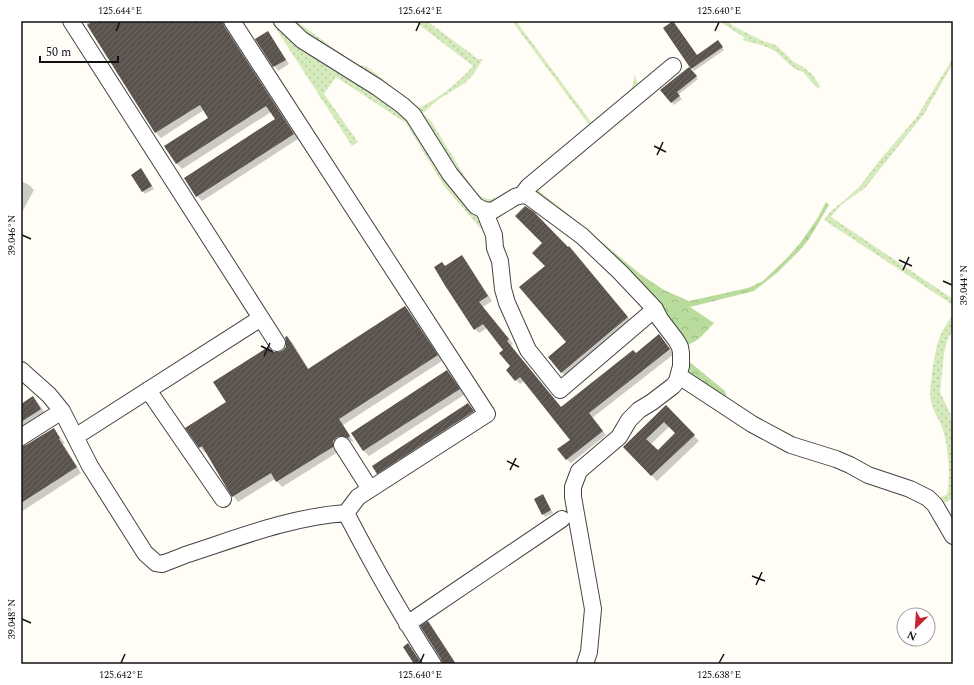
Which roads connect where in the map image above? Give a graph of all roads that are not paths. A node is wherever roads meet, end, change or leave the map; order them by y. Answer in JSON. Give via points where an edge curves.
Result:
{"nodes":[{"id":1,"x":72,"y":21,"type":"edge"},
{"id":2,"x":232,"y":21,"type":"edge"},
{"id":3,"x":282,"y":21,"type":"edge"},
{"id":4,"x":673,"y":66,"type":"dead end"},
{"id":5,"x":522,"y":195,"type":"junction"},
{"id":6,"x":484,"y":210,"type":"junction"},
{"id":7,"x":655,"y":310,"type":"junction"},
{"id":8,"x":261,"y":318,"type":"junction"},
{"id":9,"x":277,"y":343,"type":"dead end"},
{"id":10,"x":21,"y":370,"type":"edge"},
{"id":11,"x":679,"y":376,"type":"junction"},
{"id":12,"x":148,"y":390,"type":"junction"},
{"id":13,"x":62,"y":412,"type":"junction"},
{"id":14,"x":21,"y":437,"type":"edge"},
{"id":15,"x":75,"y":437,"type":"junction"},
{"id":16,"x":342,"y":445,"type":"dead end"},
{"id":17,"x":370,"y":490,"type":"junction"},
{"id":18,"x":223,"y":499,"type":"dead end"},
{"id":19,"x":346,"y":513,"type":"junction"},
{"id":20,"x":562,"y":519,"type":"dead end"},
{"id":21,"x":953,"y":536,"type":"edge"},
{"id":22,"x":407,"y":624,"type":"junction"},
{"id":23,"x":433,"y":664,"type":"edge"},
{"id":24,"x":585,"y":664,"type":"edge"}],
"edges":[{"from":1,"to":8,"type":"street"},
{"from":2,"to":17,"type":"street","via":[[487,414]]},
{"from":3,"to":6,"type":"street","via":[[302,40],[377,87],[413,115],[450,174],[476,206]]},
{"from":4,"to":5,"type":"street","via":[[528,187]]},
{"from":5,"to":6,"type":"street","via":[[492,210]]},
{"from":5,"to":7,"type":"street","via":[[528,196],[582,236]]},
{"from":6,"to":7,"type":"street","via":[[494,235],[507,303],[528,350],[560,390]]},
{"from":7,"to":11,"type":"street","via":[[680,347]]},
{"from":8,"to":9,"type":"street"},
{"from":8,"to":12,"type":"street"},
{"from":10,"to":13,"type":"street","via":[[49,395]]},
{"from":11,"to":21,"type":"street","via":[[752,424],[791,445],[836,459],[868,475],[928,498],[935,505]]},
{"from":11,"to":24,"type":"street","via":[[673,386],[639,410],[619,437],[580,471],[573,487],[593,609],[589,652]]},
{"from":12,"to":15,"type":"street"},
{"from":12,"to":18,"type":"street"},
{"from":13,"to":14,"type":"street"},
{"from":13,"to":15,"type":"street"},
{"from":15,"to":19,"type":"street","via":[[113,503],[146,553],[156,563],[170,562],[264,529],[326,514]]},
{"from":16,"to":17,"type":"street"},
{"from":17,"to":19,"type":"street","via":[[358,497]]},
{"from":19,"to":22,"type":"street","via":[[375,570]]},
{"from":20,"to":22,"type":"street"},
{"from":22,"to":23,"type":"street"}]}
